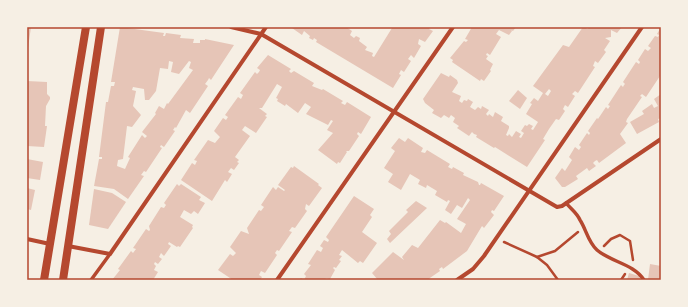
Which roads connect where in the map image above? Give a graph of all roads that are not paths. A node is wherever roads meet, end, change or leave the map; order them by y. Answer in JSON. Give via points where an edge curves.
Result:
{"nodes":[{"id":1,"x":86,"y":27,"type":"edge"},
{"id":2,"x":101,"y":27,"type":"edge"},
{"id":3,"x":231,"y":27,"type":"edge"},
{"id":4,"x":266,"y":27,"type":"edge"},
{"id":5,"x":453,"y":27,"type":"edge"},
{"id":6,"x":642,"y":27,"type":"edge"},
{"id":7,"x":261,"y":34,"type":"junction"},
{"id":8,"x":394,"y":110,"type":"junction"},
{"id":9,"x":661,"y":139,"type":"edge"},
{"id":10,"x":529,"y":191,"type":"junction"},
{"id":11,"x":566,"y":203,"type":"junction"},
{"id":12,"x":27,"y":239,"type":"edge"},
{"id":13,"x":50,"y":244,"type":"junction"},
{"id":14,"x":68,"y":246,"type":"junction"},
{"id":15,"x":110,"y":254,"type":"junction"},
{"id":16,"x":44,"y":280,"type":"edge"},
{"id":17,"x":63,"y":280,"type":"edge"},
{"id":18,"x":91,"y":280,"type":"edge"},
{"id":19,"x":277,"y":280,"type":"edge"},
{"id":20,"x":457,"y":280,"type":"edge"},
{"id":21,"x":644,"y":280,"type":"edge"}],
"edges":[{"from":1,"to":13,"type":"main road"},
{"from":2,"to":14,"type":"main road"},
{"from":3,"to":7,"type":"street"},
{"from":4,"to":7,"type":"street"},
{"from":5,"to":8,"type":"street"},
{"from":6,"to":10,"type":"street"},
{"from":7,"to":8,"type":"street"},
{"from":7,"to":15,"type":"street"},
{"from":8,"to":10,"type":"street"},
{"from":8,"to":19,"type":"street"},
{"from":9,"to":11,"type":"street"},
{"from":10,"to":11,"type":"street","via":[[557,207]]},
{"from":10,"to":20,"type":"street","via":[[473,269]]},
{"from":11,"to":21,"type":"street","via":[[577,214],[584,230],[600,252],[632,268]]},
{"from":12,"to":13,"type":"street"},
{"from":13,"to":16,"type":"main road"},
{"from":14,"to":15,"type":"street"},
{"from":14,"to":17,"type":"main road"},
{"from":15,"to":18,"type":"street"}]}
